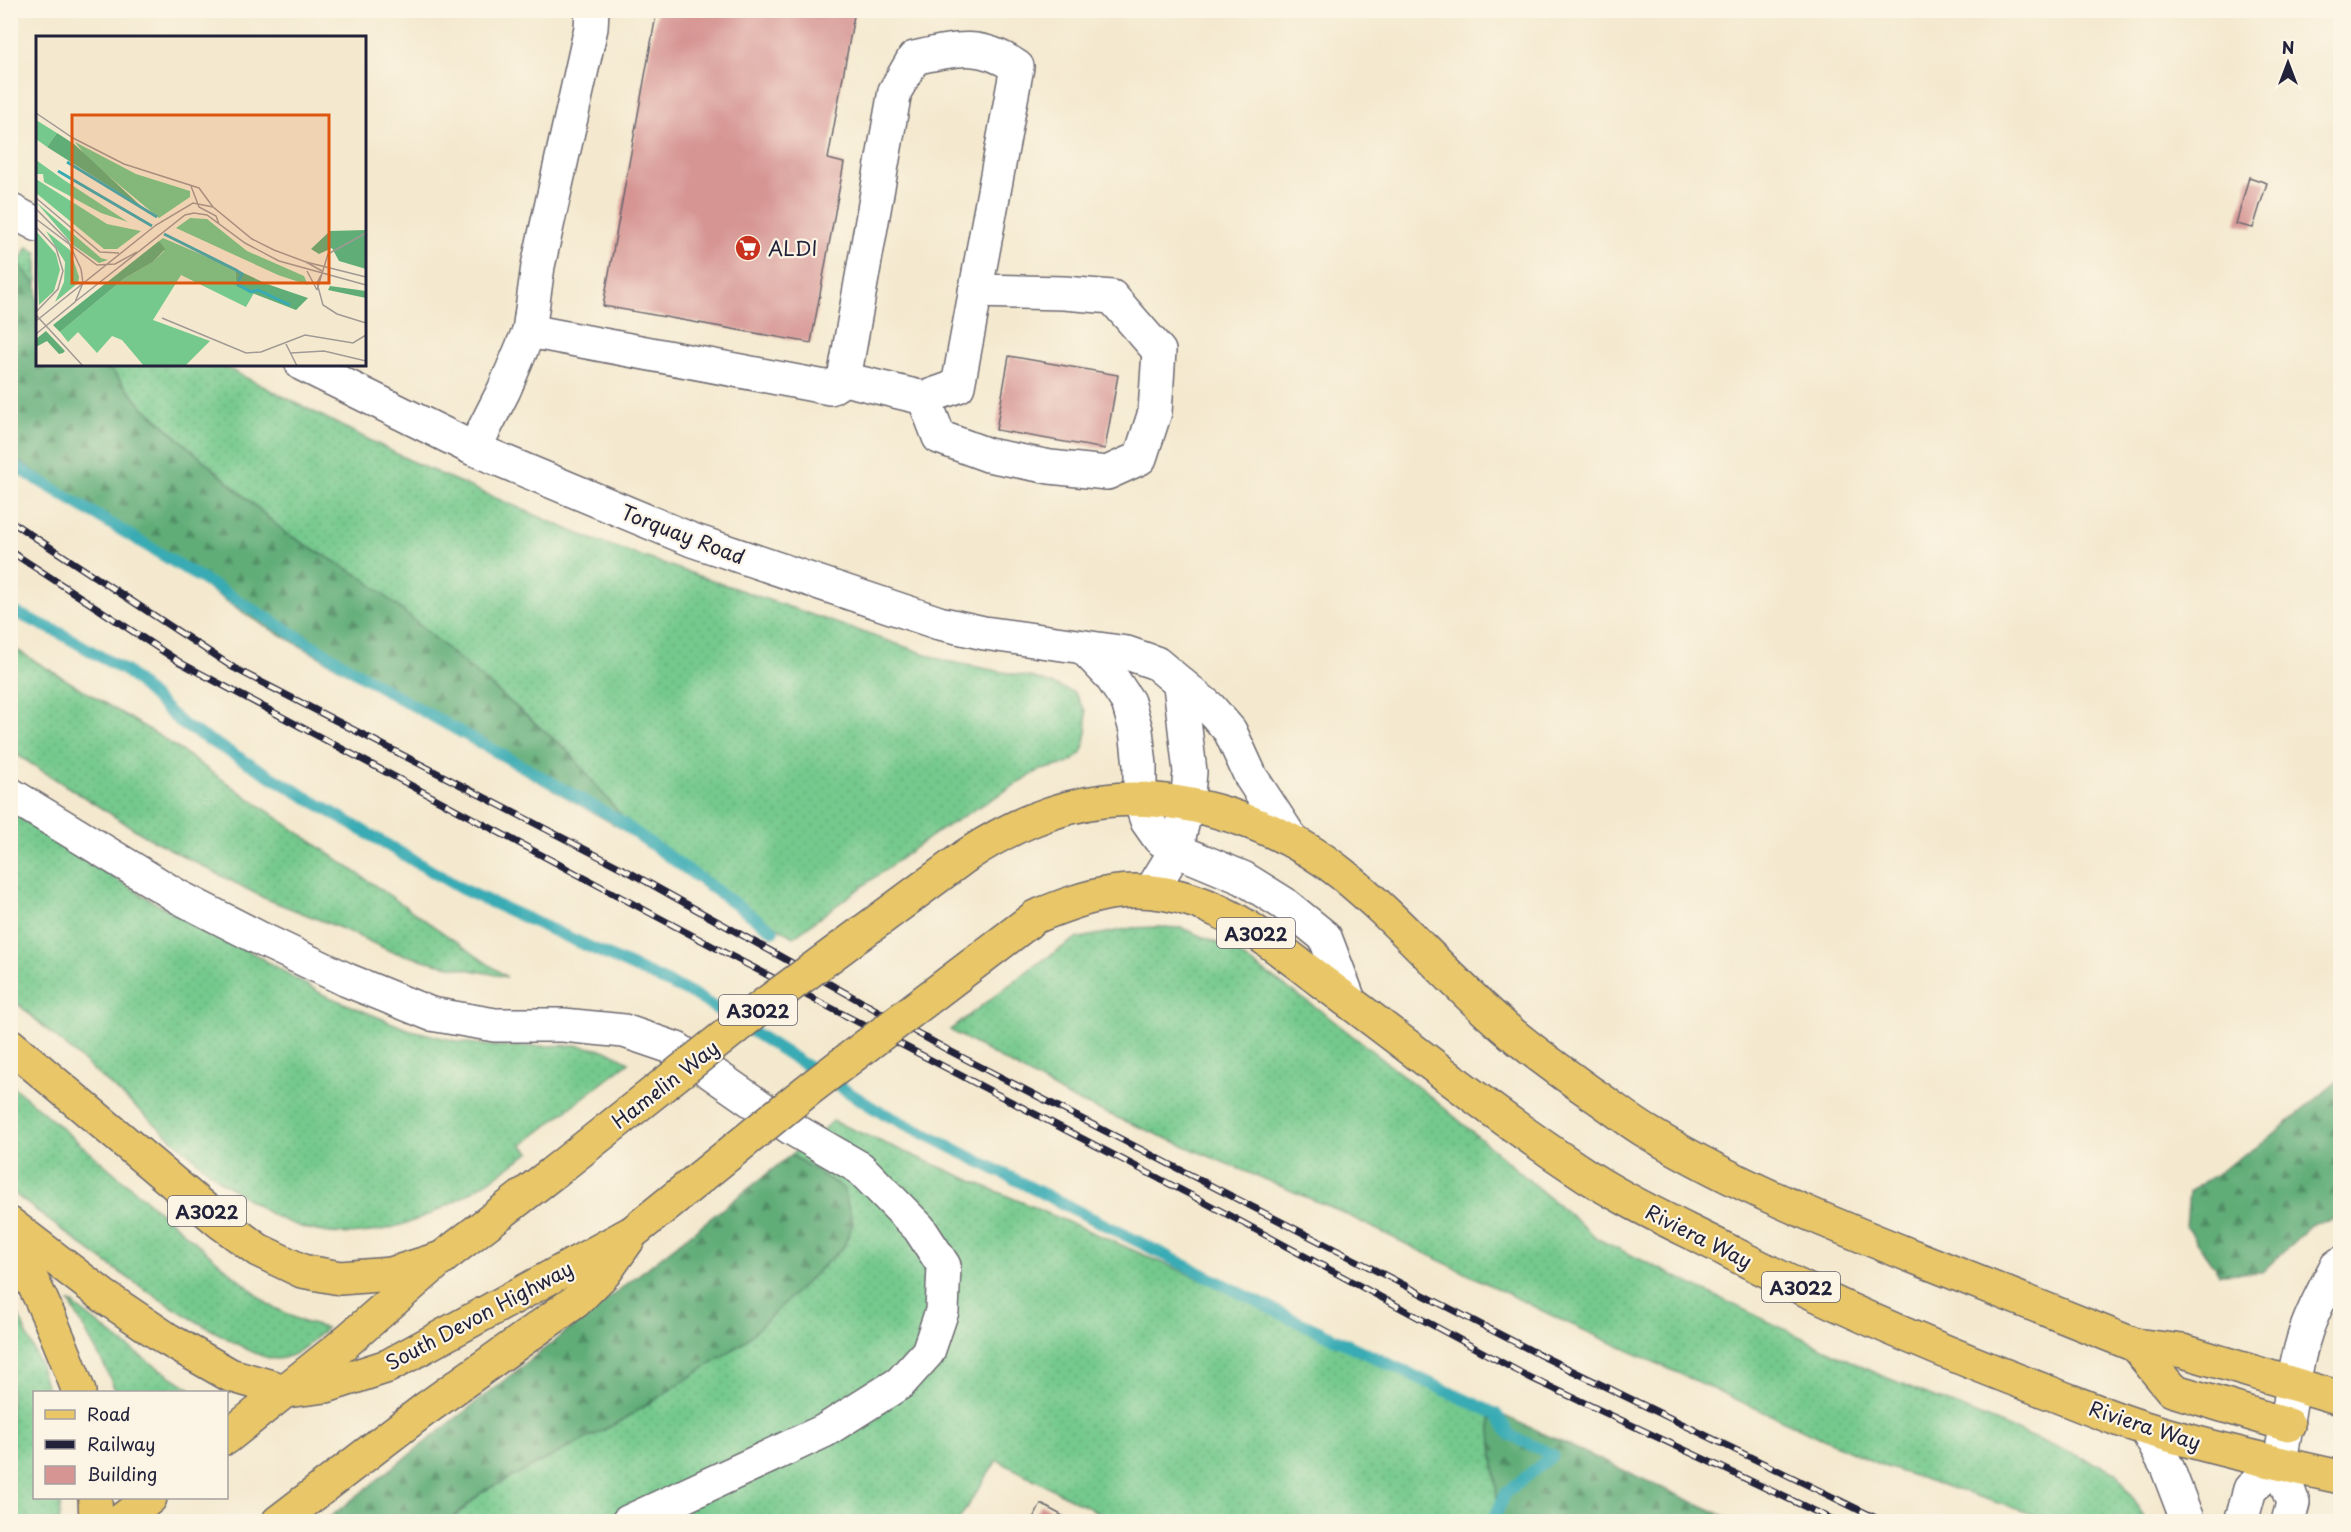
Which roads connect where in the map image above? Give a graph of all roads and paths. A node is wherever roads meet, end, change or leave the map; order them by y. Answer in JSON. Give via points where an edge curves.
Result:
{"nodes":[{"id":1,"x":592,"y":10,"type":"edge"},
{"id":2,"x":10,"y":210,"type":"edge"},
{"id":3,"x":36,"y":224,"type":"edge"},
{"id":4,"x":975,"y":291,"type":"junction"},
{"id":5,"x":529,"y":331,"type":"junction"},
{"id":6,"x":306,"y":366,"type":"edge"},
{"id":7,"x":844,"y":379,"type":"junction"},
{"id":8,"x":924,"y":398,"type":"junction"},
{"id":9,"x":474,"y":448,"type":"junction"},
{"id":10,"x":1083,"y":647,"type":"junction"},
{"id":11,"x":1180,"y":685,"type":"junction"},
{"id":12,"x":10,"y":794,"type":"edge"},
{"id":13,"x":1140,"y":800,"type":"junction"},
{"id":14,"x":1187,"y":804,"type":"junction"},
{"id":15,"x":1292,"y":840,"type":"junction"},
{"id":16,"x":1176,"y":850,"type":"junction"},
{"id":17,"x":1151,"y":891,"type":"junction"},
{"id":18,"x":1349,"y":1000,"type":"junction"},
{"id":19,"x":10,"y":1045,"type":"edge"},
{"id":20,"x":10,"y":1224,"type":"edge"},
{"id":21,"x":633,"y":1232,"type":"junction"},
{"id":22,"x":10,"y":1240,"type":"edge"},
{"id":23,"x":442,"y":1258,"type":"junction"},
{"id":24,"x":2340,"y":1264,"type":"edge"},
{"id":25,"x":2135,"y":1345,"type":"junction"},
{"id":26,"x":2293,"y":1384,"type":"junction"},
{"id":27,"x":80,"y":1391,"type":"edge"},
{"id":28,"x":286,"y":1391,"type":"junction"},
{"id":29,"x":2340,"y":1398,"type":"edge"},
{"id":30,"x":2288,"y":1425,"type":"junction"},
{"id":31,"x":2146,"y":1429,"type":"junction"},
{"id":32,"x":228,"y":1436,"type":"edge"},
{"id":33,"x":2279,"y":1464,"type":"junction"},
{"id":34,"x":2340,"y":1477,"type":"edge"},
{"id":35,"x":95,"y":1499,"type":"edge"},
{"id":36,"x":147,"y":1499,"type":"edge"},
{"id":37,"x":96,"y":1521,"type":"edge"},
{"id":38,"x":119,"y":1521,"type":"edge"},
{"id":39,"x":278,"y":1521,"type":"edge"},
{"id":40,"x":628,"y":1521,"type":"edge"},
{"id":41,"x":2188,"y":1521,"type":"edge"},
{"id":42,"x":2241,"y":1521,"type":"edge"},
{"id":43,"x":2288,"y":1521,"type":"edge"}],
"edges":[{"from":1,"to":5,"type":"street","via":[[538,266]]},
{"from":2,"to":3,"type":"street"},
{"from":4,"to":7,"type":"street","via":[[1017,66],[999,54],[958,48],[914,58],[895,91]]},
{"from":4,"to":8,"type":"street","via":[[958,386]]},
{"from":4,"to":8,"type":"street","via":[[1112,297],[1159,351],[1155,412],[1140,458],[1107,473],[987,455],[939,437]]},
{"from":5,"to":7,"type":"street","via":[[830,388]]},
{"from":5,"to":9,"type":"street"},
{"from":6,"to":9,"type":"street","name":"Torquay Road"},
{"from":7,"to":8,"type":"street"},
{"from":9,"to":10,"type":"street","name":"Torquay Road","via":[[692,540],[939,623]]},
{"from":10,"to":11,"type":"street","name":"Torquay Road","via":[[1127,653],[1156,663]]},
{"from":10,"to":13,"type":"street","via":[[1110,675],[1128,702],[1136,730]]},
{"from":11,"to":14,"type":"street","via":[[1190,772]]},
{"from":11,"to":15,"type":"street","name":"Torquay Road","via":[[1230,730],[1251,777]]},
{"from":12,"to":40,"type":"street","via":[[179,897],[347,980],[431,1014],[495,1025],[563,1025],[624,1031],[676,1049],[791,1128],[860,1168],[919,1228],[944,1266],[942,1311],[928,1352],[900,1383],[824,1431]]},
{"from":13,"to":14,"type":"main road","number":"A3022"},
{"from":13,"to":16,"type":"street","via":[[1147,821],[1159,838]]},
{"from":13,"to":23,"type":"main road","name":"Hamelin Way","number":"A3022","bridge":true,"via":[[1106,800],[1075,806],[991,839],[764,1005]]},
{"from":14,"to":15,"type":"main road","number":"A3022","via":[[1260,825]]},
{"from":14,"to":16,"type":"street"},
{"from":15,"to":25,"type":"main road","number":"A3022","via":[[1340,873],[1502,1026],[1648,1133],[1756,1190],[1844,1229]]},
{"from":16,"to":17,"type":"street"},
{"from":16,"to":18,"type":"street","via":[[1243,878],[1283,903],[1325,937]]},
{"from":17,"to":18,"type":"main road","name":"Riviera Way","number":"A3022","via":[[1191,900],[1231,916]]},
{"from":17,"to":21,"type":"main road","number":"A3022","bridge":true,"via":[[1115,891],[1080,898],[1035,916],[808,1090]]},
{"from":18,"to":31,"type":"main road","name":"Riviera Way","number":"A3022","via":[[1478,1101],[1579,1171],[1633,1202],[1774,1275],[1895,1331]]},
{"from":19,"to":23,"type":"main road","number":"A3022","via":[[220,1222],[266,1254],[302,1271],[340,1278],[391,1274]]},
{"from":20,"to":28,"type":"main road","name":"South Devon Highway","number":"A3022","via":[[167,1339],[230,1375]]},
{"from":21,"to":28,"type":"main road","name":"South Devon Highway","number":"A3022","via":[[388,1366],[326,1386]]},
{"from":21,"to":39,"type":"main road","number":"A3022","via":[[605,1272],[576,1300]]},
{"from":22,"to":27,"type":"main road","via":[[28,1271]]},
{"from":23,"to":28,"type":"main road","name":"Hamelin Way","number":"A3022"},
{"from":24,"to":26,"type":"street","via":[[2317,1303]]},
{"from":25,"to":26,"type":"main road","number":"A3022","via":[[2183,1351]]},
{"from":25,"to":30,"type":"main road","number":"A3022","via":[[2172,1390]]},
{"from":26,"to":29,"type":"main road","number":"A3022"},
{"from":26,"to":30,"type":"street"},
{"from":28,"to":32,"type":"main road","name":"Hamelin Way","number":"A3022"},
{"from":30,"to":33,"type":"street"},
{"from":31,"to":33,"type":"main road","name":"Riviera Way","number":"A3022"},
{"from":31,"to":41,"type":"street","via":[[2167,1467]]},
{"from":33,"to":34,"type":"main road","name":"Riviera Way","number":"A3022"},
{"from":33,"to":42,"type":"street","via":[[2250,1489]]},
{"from":33,"to":43,"type":"street","via":[[2293,1503]]},
{"from":35,"to":37,"type":"main road"},
{"from":36,"to":38,"type":"main road"}]}
